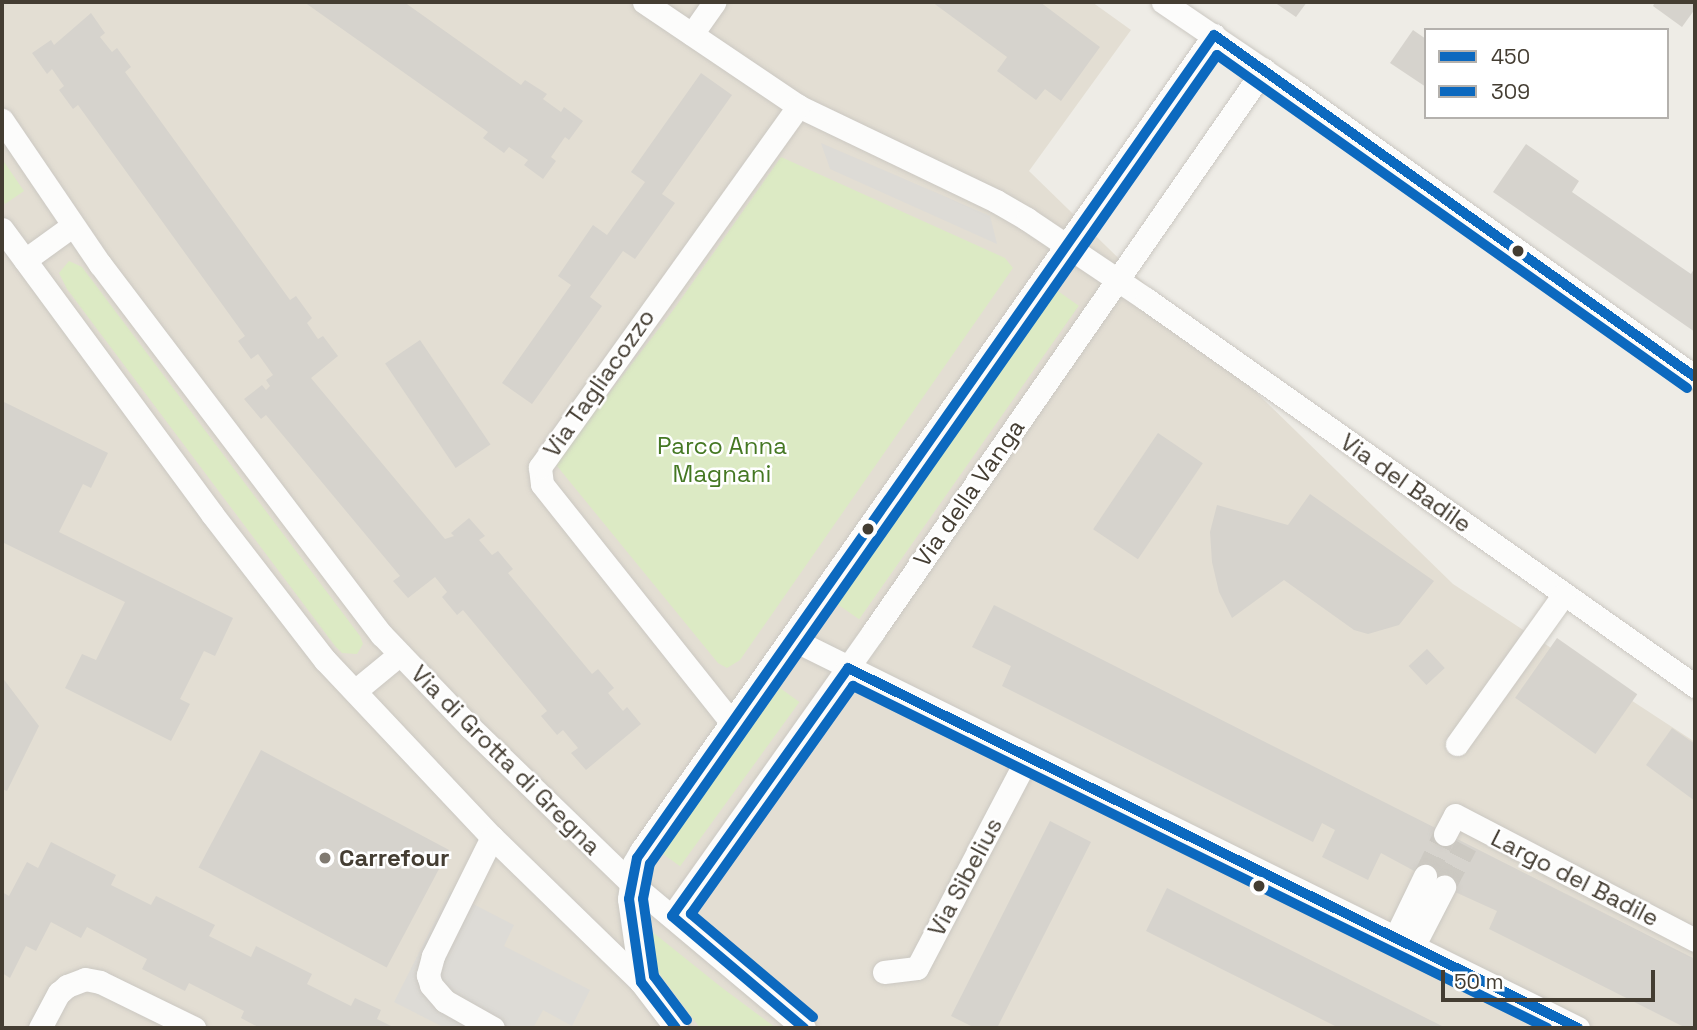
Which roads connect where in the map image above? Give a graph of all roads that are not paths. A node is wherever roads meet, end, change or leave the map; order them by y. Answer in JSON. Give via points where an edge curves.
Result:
{"nodes":[{"id":1,"x":644,"y":2,"type":"edge"},
{"id":2,"x":714,"y":2,"type":"edge"},
{"id":3,"x":1163,"y":2,"type":"edge"},
{"id":4,"x":692,"y":34,"type":"junction"},
{"id":5,"x":1214,"y":35,"type":"junction"},
{"id":6,"x":1264,"y":69,"type":"junction"},
{"id":7,"x":798,"y":106,"type":"junction"},
{"id":8,"x":2,"y":120,"type":"edge"},
{"id":9,"x":72,"y":226,"type":"junction"},
{"id":10,"x":2,"y":229,"type":"edge"},
{"id":11,"x":1065,"y":245,"type":"junction"},
{"id":12,"x":25,"y":260,"type":"junction"},
{"id":13,"x":1116,"y":279,"type":"junction"},
{"id":14,"x":1695,"y":377,"type":"edge"},
{"id":15,"x":1564,"y":594,"type":"junction"},
{"id":16,"x":792,"y":639,"type":"junction"},
{"id":17,"x":400,"y":654,"type":"junction"},
{"id":18,"x":848,"y":668,"type":"junction"},
{"id":19,"x":1695,"y":686,"type":"edge"},
{"id":20,"x":355,"y":691,"type":"junction"},
{"id":21,"x":732,"y":723,"type":"junction"},
{"id":22,"x":1457,"y":744,"type":"dead end"},
{"id":23,"x":1028,"y":757,"type":"junction"},
{"id":24,"x":1450,"y":825,"type":"dead end"},
{"id":25,"x":492,"y":836,"type":"junction"},
{"id":26,"x":631,"y":882,"type":"junction"},
{"id":27,"x":1434,"y":882,"type":"tunnel mouth"},
{"id":28,"x":672,"y":916,"type":"junction"},
{"id":29,"x":1695,"y":940,"type":"edge"},
{"id":30,"x":1404,"y":943,"type":"junction"},
{"id":31,"x":884,"y":972,"type":"dead end"},
{"id":32,"x":641,"y":982,"type":"junction"},
{"id":33,"x":1540,"y":1020,"type":"edge"},
{"id":34,"x":40,"y":1028,"type":"edge"},
{"id":35,"x":194,"y":1028,"type":"edge"},
{"id":36,"x":493,"y":1028,"type":"edge"},
{"id":37,"x":676,"y":1028,"type":"edge"},
{"id":38,"x":804,"y":1028,"type":"edge"},
{"id":39,"x":1578,"y":1028,"type":"edge"}],
"edges":[{"from":1,"to":4,"type":"street","name":"Via del Badile"},
{"from":2,"to":4,"type":"street"},
{"from":3,"to":5,"type":"street"},
{"from":4,"to":7,"type":"street","name":"Via del Badile"},
{"from":5,"to":6,"type":"street"},
{"from":5,"to":11,"type":"street"},
{"from":6,"to":13,"type":"street","name":"Via della Vanga"},
{"from":6,"to":14,"type":"street"},
{"from":7,"to":11,"type":"street","name":"Via del Badile","via":[[1009,208]]},
{"from":7,"to":21,"type":"street","name":"Via Tagliacozzo","via":[[540,467],[542,484]]},
{"from":8,"to":9,"type":"street","name":"Via di Grotta di Gregna"},
{"from":9,"to":12,"type":"street"},
{"from":9,"to":17,"type":"street","name":"Via di Grotta di Gregna","via":[[296,525]]},
{"from":10,"to":12,"type":"street"},
{"from":11,"to":13,"type":"street","name":"Via del Badile"},
{"from":11,"to":16,"type":"street"},
{"from":12,"to":20,"type":"street","via":[[300,630]]},
{"from":13,"to":15,"type":"street","name":"Via del Badile"},
{"from":13,"to":18,"type":"street","name":"Via della Vanga"},
{"from":15,"to":19,"type":"street","name":"Via del Badile"},
{"from":15,"to":22,"type":"street"},
{"from":16,"to":18,"type":"street"},
{"from":16,"to":21,"type":"street"},
{"from":17,"to":20,"type":"street","name":"Via di Grotta di Gregna"},
{"from":17,"to":26,"type":"street","name":"Via di Grotta di Gregna"},
{"from":18,"to":23,"type":"street"},
{"from":18,"to":28,"type":"street","name":"Via della Vanga"},
{"from":20,"to":25,"type":"street"},
{"from":21,"to":26,"type":"street","via":[[641,851]]},
{"from":23,"to":30,"type":"street"},
{"from":23,"to":31,"type":"street","name":"Via Sibelius","via":[[917,968]]},
{"from":24,"to":29,"type":"street","name":"Largo del Badile"},
{"from":25,"to":32,"type":"street"},
{"from":25,"to":36,"type":"street","via":[[428,975],[430,985],[445,1001]]},
{"from":26,"to":28,"type":"street","name":"Via di Grotta di Gregna"},
{"from":26,"to":32,"type":"street","via":[[629,916]]},
{"from":27,"to":30,"type":"street"},
{"from":28,"to":38,"type":"street","name":"Via di Grotta di Gregna"},
{"from":30,"to":33,"type":"street"},
{"from":32,"to":37,"type":"street"},
{"from":33,"to":39,"type":"street"},
{"from":34,"to":35,"type":"street","via":[[59,993],[85,979]]}]}
